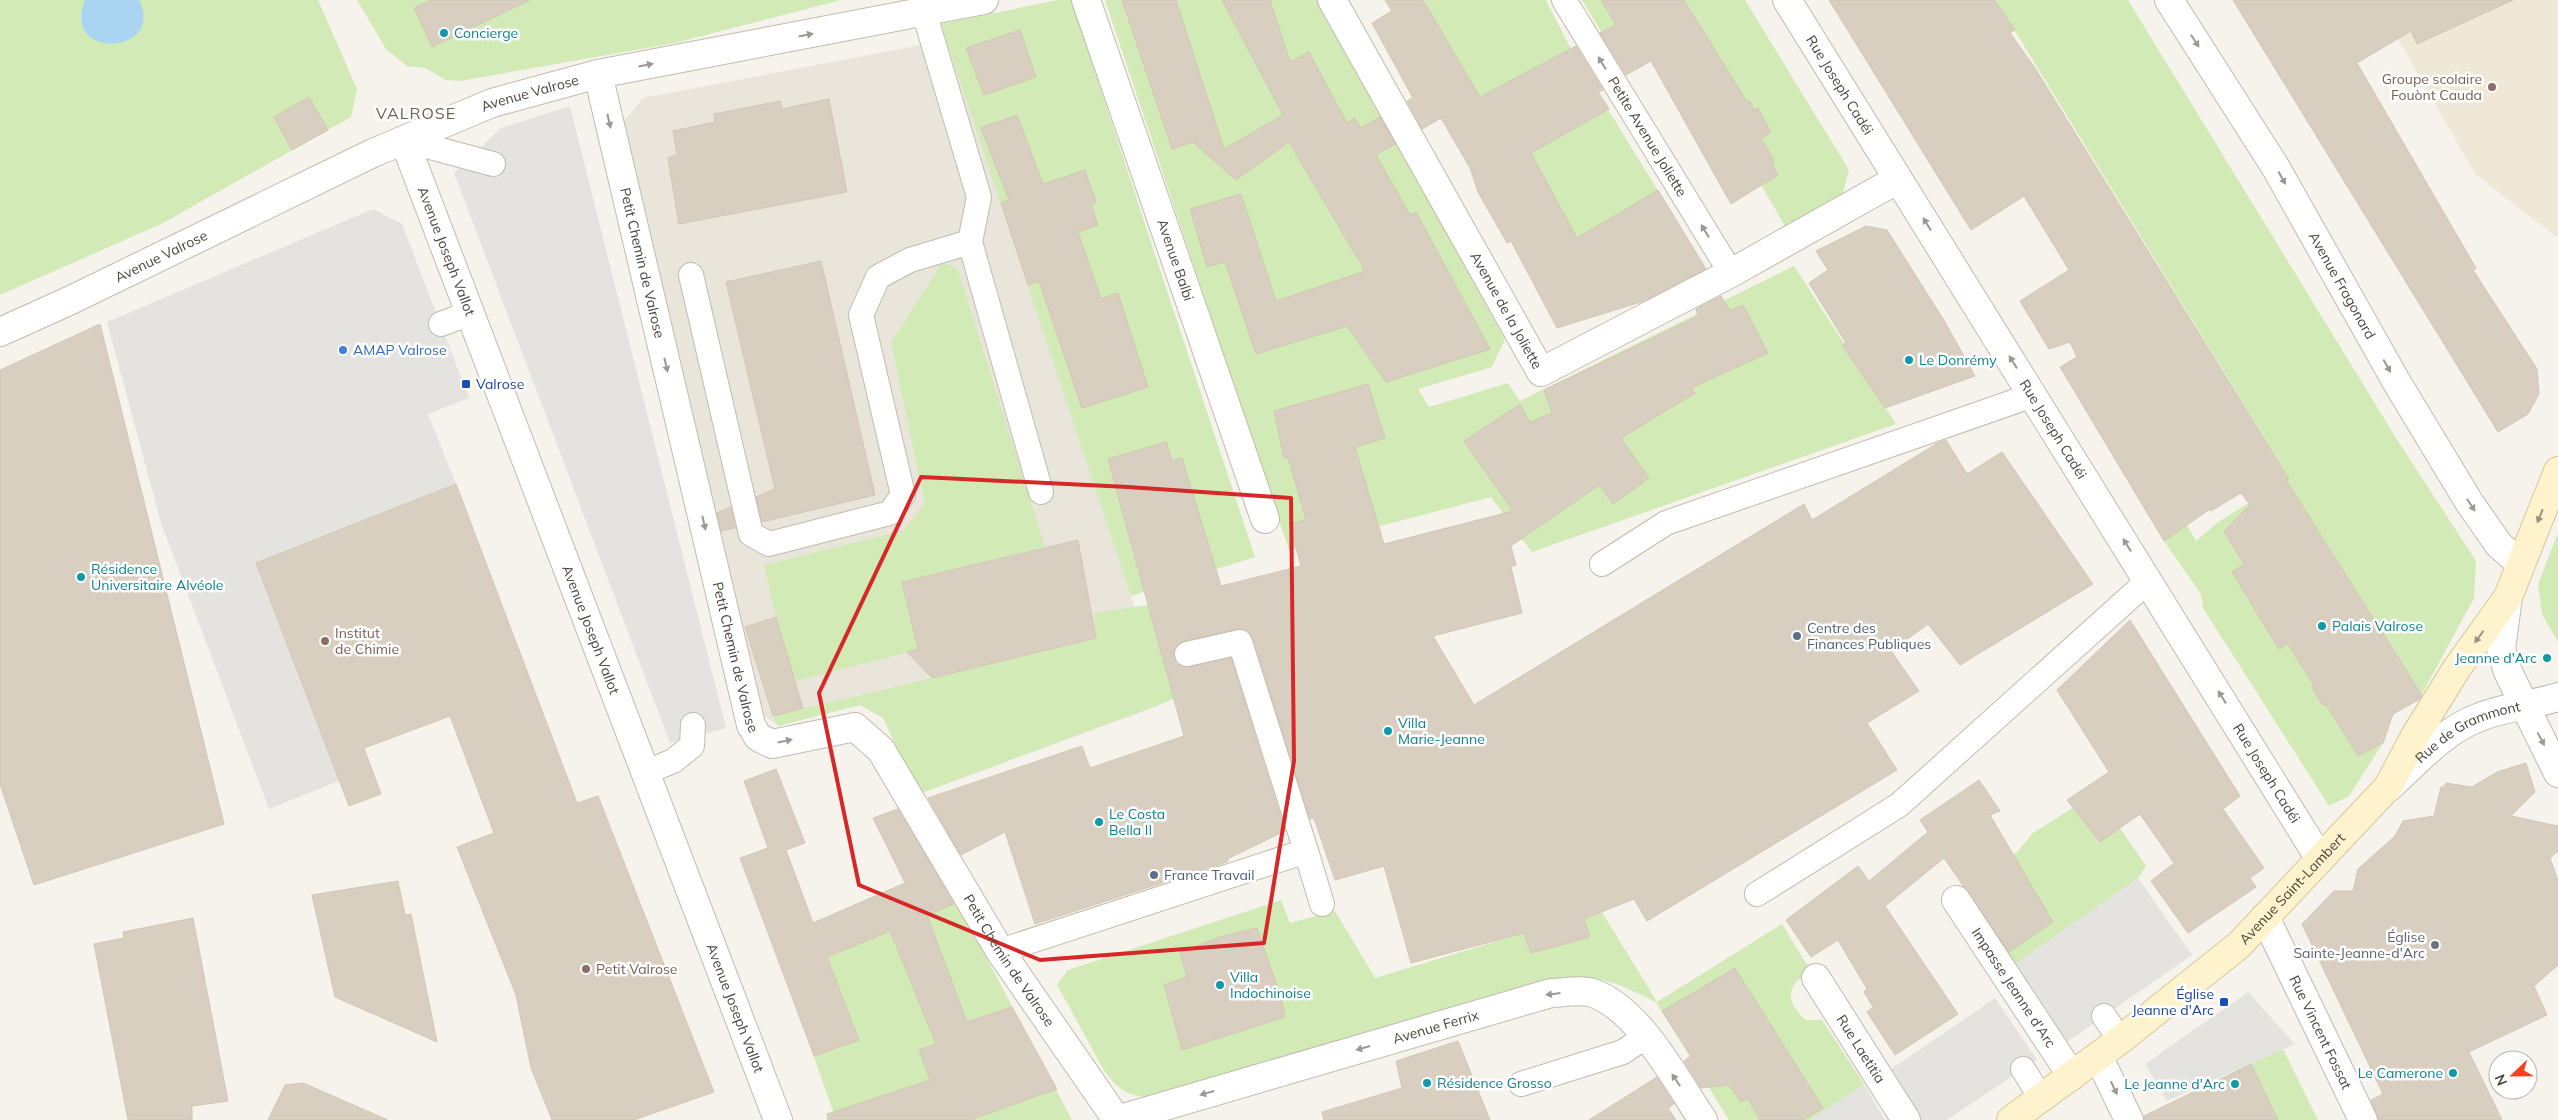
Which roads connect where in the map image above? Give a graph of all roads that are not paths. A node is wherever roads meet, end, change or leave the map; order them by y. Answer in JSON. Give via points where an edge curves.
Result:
{"nodes":[{"id":1,"x":984,"y":0,"type":"edge"},
{"id":2,"x":1086,"y":0,"type":"edge"},
{"id":3,"x":1332,"y":0,"type":"edge"},
{"id":4,"x":1564,"y":0,"type":"edge"},
{"id":5,"x":1787,"y":0,"type":"edge"},
{"id":6,"x":2169,"y":0,"type":"edge"},
{"id":7,"x":924,"y":12,"type":"junction"},
{"id":8,"x":598,"y":74,"type":"junction"},
{"id":9,"x":404,"y":140,"type":"junction"},
{"id":10,"x":493,"y":164,"type":"dead end"},
{"id":11,"x":1898,"y":179,"type":"junction"},
{"id":12,"x":970,"y":242,"type":"junction"},
{"id":13,"x":1731,"y":273,"type":"junction"},
{"id":14,"x":691,"y":275,"type":"dead end"},
{"id":15,"x":470,"y":313,"type":"junction"},
{"id":16,"x":441,"y":324,"type":"dead end"},
{"id":17,"x":0,"y":332,"type":"edge"},
{"id":18,"x":2033,"y":395,"type":"junction"},
{"id":19,"x":2558,"y":471,"type":"edge"},
{"id":20,"x":1041,"y":492,"type":"dead end"},
{"id":21,"x":1265,"y":519,"type":"dead end"},
{"id":22,"x":1602,"y":564,"type":"dead end"},
{"id":23,"x":2521,"y":564,"type":"junction"},
{"id":24,"x":2149,"y":580,"type":"junction"},
{"id":25,"x":2508,"y":597,"type":"junction"},
{"id":26,"x":1187,"y":654,"type":"dead end"},
{"id":27,"x":2558,"y":697,"type":"edge"},
{"id":28,"x":2524,"y":705,"type":"junction"},
{"id":29,"x":693,"y":725,"type":"dead end"},
{"id":30,"x":2558,"y":772,"type":"edge"},
{"id":31,"x":644,"y":773,"type":"junction"},
{"id":32,"x":2388,"y":787,"type":"junction"},
{"id":33,"x":1306,"y":851,"type":"junction"},
{"id":34,"x":2320,"y":858,"type":"junction"},
{"id":35,"x":1757,"y":894,"type":"dead end"},
{"id":36,"x":1956,"y":900,"type":"dead end"},
{"id":37,"x":1322,"y":904,"type":"dead end"},
{"id":38,"x":2265,"y":917,"type":"junction"},
{"id":39,"x":1000,"y":951,"type":"junction"},
{"id":40,"x":1816,"y":978,"type":"dead end"},
{"id":41,"x":2104,"y":1016,"type":"dead end"},
{"id":42,"x":1646,"y":1036,"type":"junction"},
{"id":43,"x":2120,"y":1040,"type":"junction"},
{"id":44,"x":2098,"y":1056,"type":"junction"},
{"id":45,"x":2023,"y":1069,"type":"dead end"},
{"id":46,"x":2072,"y":1076,"type":"junction"},
{"id":47,"x":1521,"y":1084,"type":"dead end"},
{"id":48,"x":2041,"y":1098,"type":"junction"},
{"id":49,"x":2360,"y":1115,"type":"edge"},
{"id":50,"x":778,"y":1120,"type":"edge"},
{"id":51,"x":1117,"y":1120,"type":"edge"},
{"id":52,"x":1704,"y":1120,"type":"edge"},
{"id":53,"x":1906,"y":1120,"type":"edge"},
{"id":54,"x":2011,"y":1120,"type":"edge"},
{"id":55,"x":2128,"y":1120,"type":"edge"}],
"edges":[{"from":1,"to":7,"type":"street","name":"Avenue Valrose"},
{"from":2,"to":21,"type":"street","name":"Avenue Balbi"},
{"from":3,"to":13,"type":"street","name":"Avenue de la Joliette","via":[[1541,372]]},
{"from":13,"to":4,"type":"lane","name":"Petite Avenue Joliette","one_way":true},
{"from":5,"to":11,"type":"street","name":"Rue Joseph Cadéi"},
{"from":6,"to":23,"type":"street","name":"Avenue Fragonard","one_way":true,"via":[[2276,168],[2396,381],[2469,502],[2499,544]]},
{"from":8,"to":7,"type":"street","name":"Avenue Valrose","one_way":true},
{"from":7,"to":12,"type":"lane","via":[[979,197]]},
{"from":8,"to":9,"type":"street","name":"Avenue Valrose","via":[[492,102]]},
{"from":8,"to":39,"type":"street","name":"Petit Chemin de Valrose","one_way":true,"via":[[751,725],[758,737],[772,744],[855,726],[881,750]]},
{"from":9,"to":10,"type":"lane"},
{"from":9,"to":15,"type":"street","name":"Avenue Joseph Vallot"},
{"from":9,"to":17,"type":"street","name":"Avenue Valrose"},
{"from":11,"to":13,"type":"street","name":"Avenue de la Joliette"},
{"from":18,"to":11,"type":"street","name":"Rue Joseph Cadéi","one_way":true},
{"from":12,"to":14,"type":"lane","via":[[910,260],[878,277],[861,315],[903,495],[890,513],[770,544],[751,534]]},
{"from":12,"to":20,"type":"lane"},
{"from":15,"to":16,"type":"lane"},
{"from":15,"to":31,"type":"street","name":"Avenue Joseph Vallot"},
{"from":18,"to":22,"type":"lane","via":[[1666,523]]},
{"from":24,"to":18,"type":"street","name":"Rue Joseph Cadéi","one_way":true},
{"from":19,"to":23,"type":"street","name":"Avenue Saint-Lambert","one_way":true},
{"from":23,"to":25,"type":"street","name":"Avenue Saint-Lambert"},
{"from":34,"to":24,"type":"street","name":"Rue Joseph Cadéi","one_way":true},
{"from":24,"to":35,"type":"lane","via":[[1899,805]]},
{"from":25,"to":28,"type":"street","name":"Avenue Saint-Lambert","via":[[2501,649]]},
{"from":25,"to":32,"type":"street","name":"Avenue Saint-Lambert","one_way":true,"via":[[2457,668]]},
{"from":26,"to":33,"type":"lane","via":[[1240,642]]},
{"from":27,"to":28,"type":"street","name":"Rue de Grammont"},
{"from":28,"to":30,"type":"street","name":"Avenue Saint-Lambert","one_way":true},
{"from":28,"to":32,"type":"street","name":"Rue de Grammont","via":[[2480,716],[2463,724]]},
{"from":29,"to":31,"type":"lane","via":[[692,746],[673,762]]},
{"from":31,"to":50,"type":"street","name":"Avenue Joseph Vallot"},
{"from":32,"to":34,"type":"street","name":"Avenue Saint-Lambert"},
{"from":33,"to":37,"type":"lane"},
{"from":33,"to":39,"type":"lane"},
{"from":34,"to":38,"type":"street","name":"Avenue Saint-Lambert"},
{"from":36,"to":46,"type":"street","name":"Impasse Jeanne d'Arc"},
{"from":38,"to":43,"type":"street","name":"Avenue Saint-Lambert","via":[[2239,945]]},
{"from":38,"to":49,"type":"street","name":"Rue Vincent Fossat"},
{"from":39,"to":51,"type":"street","name":"Petit Chemin de Valrose"},
{"from":40,"to":53,"type":"street","name":"Rue Laetitia"},
{"from":41,"to":43,"type":"lane"},
{"from":42,"to":47,"type":"lane","via":[[1623,1052]]},
{"from":42,"to":51,"type":"street","name":"Avenue Ferrix","one_way":true,"via":[[1617,1005],[1592,992],[1551,993]]},
{"from":52,"to":42,"type":"street","name":"Avenue Ferrix","one_way":true},
{"from":43,"to":44,"type":"street","name":"Avenue Saint-Lambert"},
{"from":44,"to":46,"type":"street","name":"Avenue Saint-Lambert"},
{"from":44,"to":55,"type":"street","one_way":true},
{"from":45,"to":48,"type":"lane"},
{"from":46,"to":48,"type":"street","name":"Avenue Saint-Lambert"},
{"from":48,"to":54,"type":"street","name":"Avenue Saint-Lambert"}]}
